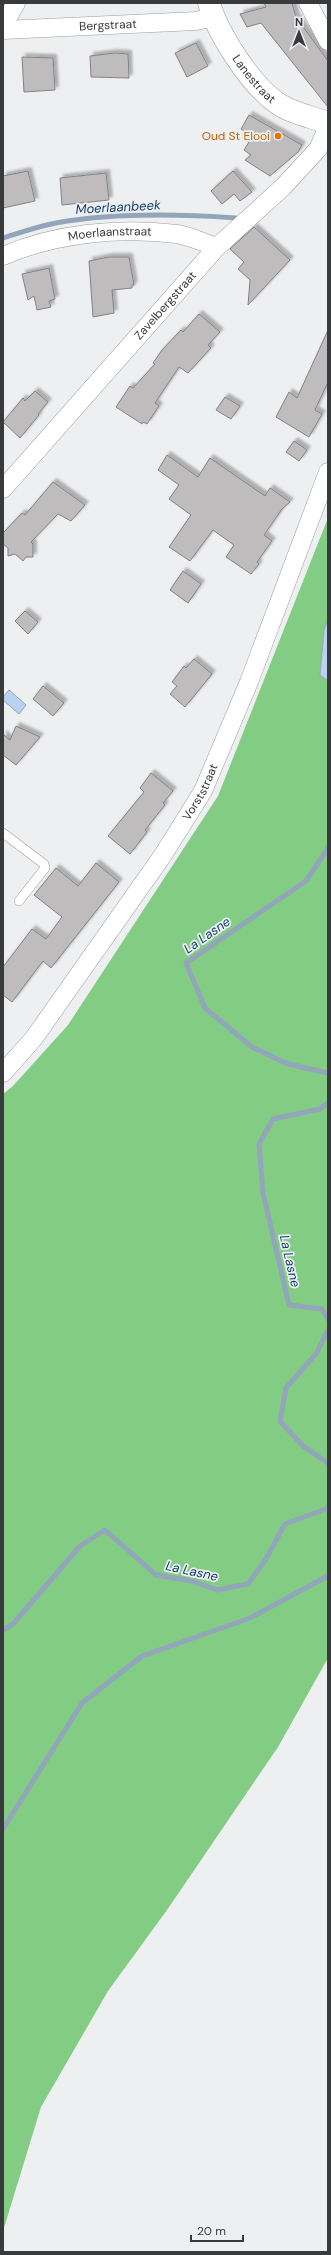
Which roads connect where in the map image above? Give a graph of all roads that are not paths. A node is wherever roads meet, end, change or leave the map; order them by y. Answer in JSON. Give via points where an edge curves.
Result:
{"nodes":[{"id":1,"x":16,"y":3,"type":"edge"},
{"id":2,"x":308,"y":3,"type":"edge"},
{"id":3,"x":211,"y":10,"type":"edge"},
{"id":4,"x":3,"y":26,"type":"edge"},
{"id":5,"x":3,"y":30,"type":"edge"},
{"id":6,"x":328,"y":41,"type":"edge"},
{"id":7,"x":328,"y":124,"type":"edge"},
{"id":8,"x":217,"y":247,"type":"junction"},
{"id":9,"x":3,"y":256,"type":"edge"},
{"id":10,"x":328,"y":472,"type":"edge"},
{"id":11,"x":3,"y":489,"type":"edge"},
{"id":12,"x":3,"y":833,"type":"edge"},
{"id":13,"x":19,"y":901,"type":"dead end"},
{"id":14,"x":3,"y":1073,"type":"edge"}],
"edges":[{"from":1,"to":4,"type":"street"},
{"from":2,"to":6,"type":"street"},
{"from":3,"to":5,"type":"street","name":"Bergstraat","via":[[196,21]]},
{"from":3,"to":7,"type":"street","name":"Lanestraat","via":[[240,61],[261,88],[278,103]]},
{"from":7,"to":8,"type":"street","name":"Zavelbergstraat","via":[[318,149],[283,187]]},
{"from":8,"to":9,"type":"street","name":"Moerlaanstraat","via":[[178,234],[115,231],[58,239]]},
{"from":8,"to":11,"type":"street","name":"Zavelbergstraat"},
{"from":10,"to":14,"type":"street","name":"Vorststraat","via":[[249,682],[203,791],[163,855],[34,1038]]},
{"from":12,"to":13,"type":"lane","via":[[44,864],[45,868]]}]}
